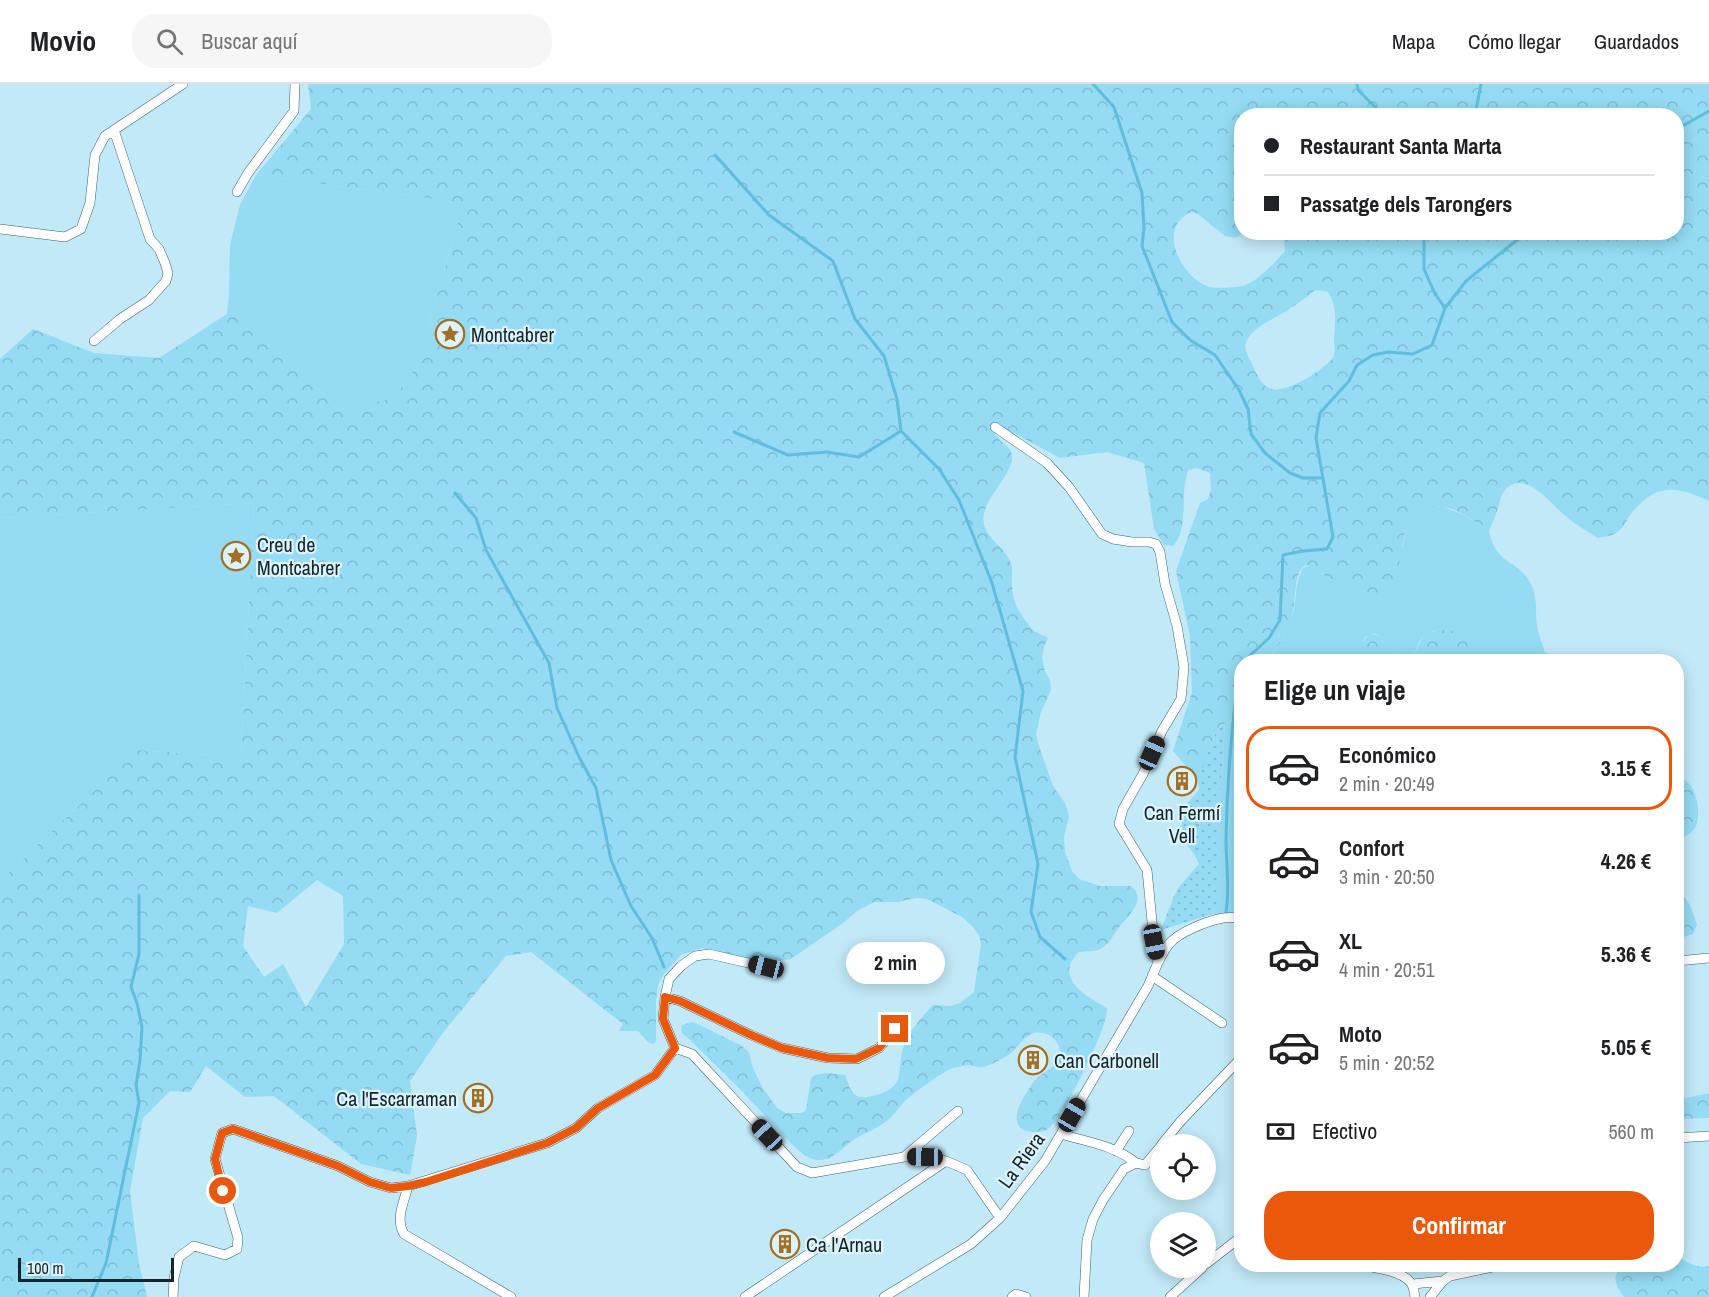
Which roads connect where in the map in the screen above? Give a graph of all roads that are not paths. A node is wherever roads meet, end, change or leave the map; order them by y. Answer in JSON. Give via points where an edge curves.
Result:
{"nodes":[{"id":1,"x":183,"y":84,"type":"edge"},
{"id":2,"x":295,"y":84,"type":"edge"},
{"id":3,"x":114,"y":130,"type":"junction"},
{"id":4,"x":237,"y":192,"type":"dead end"},
{"id":5,"x":0,"y":229,"type":"edge"},
{"id":6,"x":94,"y":341,"type":"dead end"},
{"id":7,"x":996,"y":427,"type":"dead end"},
{"id":8,"x":1234,"y":918,"type":"edge"},
{"id":9,"x":1709,"y":958,"type":"edge"},
{"id":10,"x":1684,"y":960,"type":"edge"},
{"id":11,"x":1158,"y":962,"type":"junction"},
{"id":12,"x":766,"y":967,"type":"dead end"},
{"id":13,"x":1152,"y":976,"type":"junction"},
{"id":14,"x":665,"y":997,"type":"junction"},
{"id":15,"x":1222,"y":1023,"type":"dead end"},
{"id":16,"x":895,"y":1029,"type":"dead end"},
{"id":17,"x":675,"y":1048,"type":"junction"},
{"id":18,"x":1234,"y":1065,"type":"edge"},
{"id":19,"x":958,"y":1111,"type":"dead end"},
{"id":20,"x":1129,"y":1131,"type":"dead end"},
{"id":21,"x":1061,"y":1134,"type":"junction"},
{"id":22,"x":1171,"y":1134,"type":"edge"},
{"id":23,"x":1709,"y":1136,"type":"edge"},
{"id":24,"x":1684,"y":1138,"type":"edge"},
{"id":25,"x":1116,"y":1151,"type":"junction"},
{"id":26,"x":904,"y":1157,"type":"junction"},
{"id":27,"x":1150,"y":1159,"type":"edge"},
{"id":28,"x":946,"y":1161,"type":"junction"},
{"id":29,"x":1136,"y":1163,"type":"junction"},
{"id":30,"x":408,"y":1186,"type":"junction"},
{"id":31,"x":1000,"y":1218,"type":"junction"},
{"id":32,"x":1234,"y":1242,"type":"edge"},
{"id":33,"x":1216,"y":1256,"type":"edge"},
{"id":34,"x":1391,"y":1272,"type":"edge"},
{"id":35,"x":1469,"y":1272,"type":"edge"},
{"id":36,"x":1191,"y":1278,"type":"edge"},
{"id":37,"x":1443,"y":1281,"type":"junction"},
{"id":38,"x":1413,"y":1284,"type":"junction"},
{"id":39,"x":1014,"y":1295,"type":"edge"},
{"id":40,"x":173,"y":1297,"type":"edge"},
{"id":41,"x":511,"y":1297,"type":"edge"},
{"id":42,"x":745,"y":1297,"type":"edge"},
{"id":43,"x":884,"y":1297,"type":"edge"},
{"id":44,"x":1026,"y":1297,"type":"edge"},
{"id":45,"x":1084,"y":1297,"type":"edge"},
{"id":46,"x":1170,"y":1297,"type":"edge"},
{"id":47,"x":1415,"y":1297,"type":"edge"},
{"id":48,"x":1430,"y":1297,"type":"edge"}],
"edges":[{"from":1,"to":3,"type":"street"},
{"from":2,"to":4,"type":"street","via":[[294,111]]},
{"from":3,"to":5,"type":"street","via":[[105,136],[95,155],[90,203],[81,229],[65,237]]},
{"from":3,"to":6,"type":"street","via":[[150,239],[159,249],[168,273],[149,300]]},
{"from":7,"to":11,"type":"street","via":[[1047,463],[1070,487],[1102,534],[1156,544],[1160,552],[1185,667],[1181,699],[1123,809],[1119,824],[1147,870]]},
{"from":8,"to":11,"type":"street","name":"La Riera","via":[[1181,933]]},
{"from":9,"to":10,"type":"street"},
{"from":11,"to":13,"type":"street","name":"La Riera"},
{"from":12,"to":14,"type":"street","via":[[709,954],[694,956],[669,979]]},
{"from":13,"to":15,"type":"street"},
{"from":13,"to":21,"type":"street","name":"La Riera"},
{"from":14,"to":16,"type":"street","via":[[782,1048],[828,1058],[856,1059],[879,1048]]},
{"from":14,"to":17,"type":"street","via":[[663,1019]]},
{"from":17,"to":26,"type":"street","via":[[692,1054],[797,1167],[812,1173]]},
{"from":17,"to":30,"type":"street","via":[[655,1075],[598,1108],[567,1133],[519,1153]]},
{"from":18,"to":22,"type":"street"},
{"from":19,"to":26,"type":"street"},
{"from":20,"to":25,"type":"street"},
{"from":21,"to":25,"type":"street"},
{"from":21,"to":31,"type":"street","name":"La Riera"},
{"from":23,"to":24,"type":"street"},
{"from":25,"to":29,"type":"street"},
{"from":26,"to":28,"type":"street"},
{"from":27,"to":29,"type":"street","via":[[1145,1165]]},
{"from":28,"to":31,"type":"street","via":[[967,1170]]},
{"from":28,"to":42,"type":"street"},
{"from":29,"to":45,"type":"street","via":[[1124,1169],[1093,1219]]},
{"from":30,"to":40,"type":"street","via":[[391,1188],[370,1182],[338,1166],[233,1129],[222,1133],[215,1159],[238,1238],[237,1250],[225,1255],[195,1246],[179,1257]]},
{"from":30,"to":41,"type":"street","via":[[400,1218],[404,1234]]},
{"from":31,"to":43,"type":"street","name":"La Riera","via":[[971,1244]]},
{"from":32,"to":33,"type":"street"},
{"from":34,"to":38,"type":"street"},
{"from":35,"to":37,"type":"street"},
{"from":36,"to":46,"type":"street"},
{"from":37,"to":38,"type":"street"},
{"from":37,"to":48,"type":"street"},
{"from":38,"to":47,"type":"street"},
{"from":39,"to":44,"type":"street"}]}
